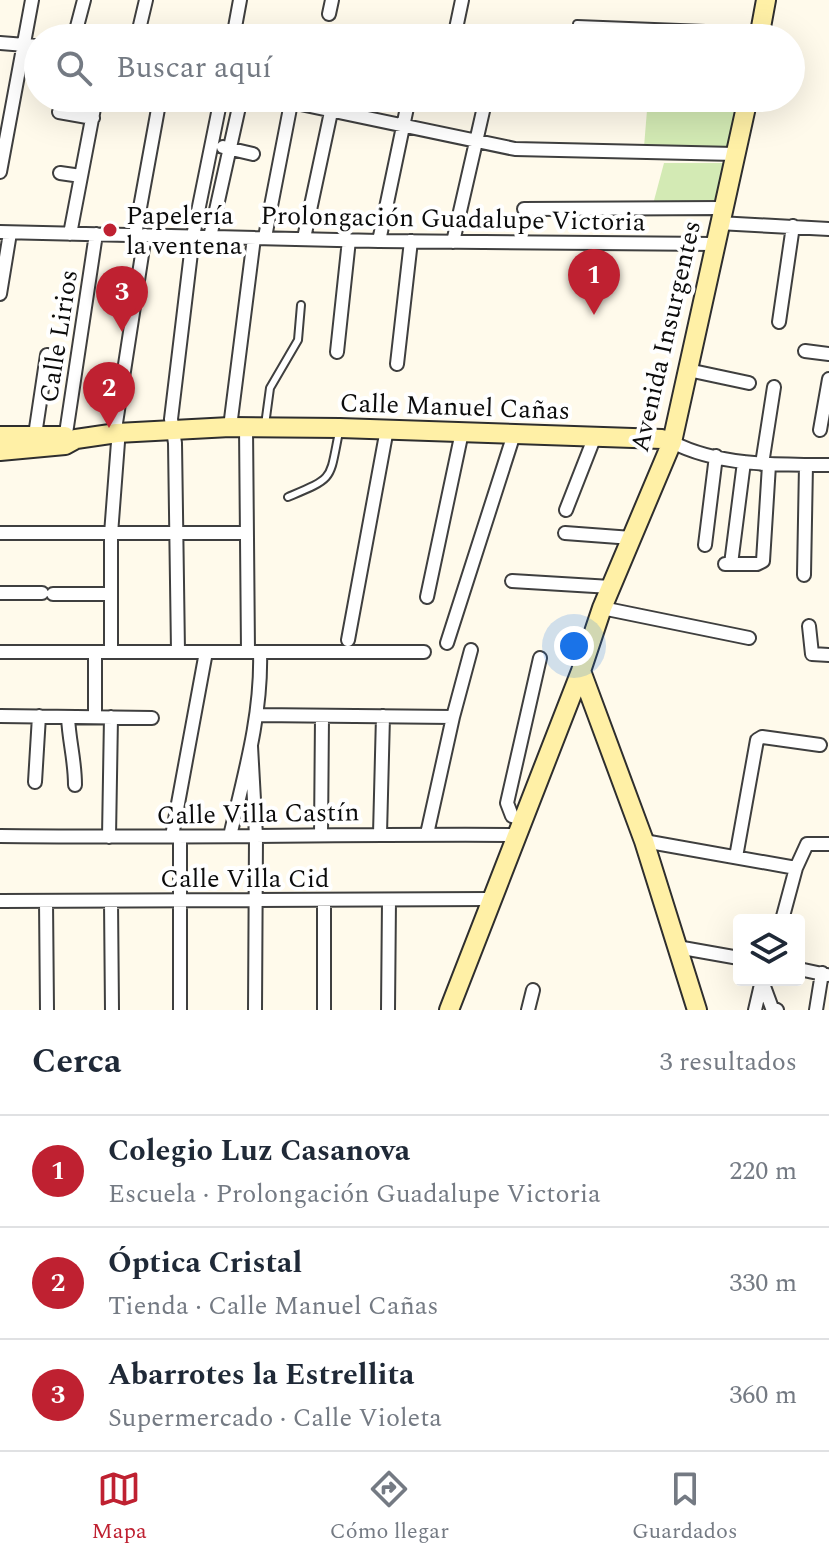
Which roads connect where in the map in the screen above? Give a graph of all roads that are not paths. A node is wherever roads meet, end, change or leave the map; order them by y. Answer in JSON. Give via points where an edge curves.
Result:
{"nodes":[{"id":1,"x":32,"y":0,"type":"edge"},
{"id":2,"x":84,"y":0,"type":"edge"},
{"id":3,"x":146,"y":0,"type":"edge"},
{"id":4,"x":240,"y":0,"type":"edge"},
{"id":5,"x":332,"y":0,"type":"edge"},
{"id":6,"x":462,"y":0,"type":"edge"},
{"id":7,"x":766,"y":0,"type":"edge"},
{"id":8,"x":329,"y":14,"type":"dead end"},
{"id":9,"x":28,"y":24,"type":"edge"},
{"id":10,"x":78,"y":24,"type":"edge"},
{"id":11,"x":140,"y":24,"type":"edge"},
{"id":12,"x":236,"y":24,"type":"edge"},
{"id":13,"x":457,"y":24,"type":"edge"},
{"id":14,"x":762,"y":24,"type":"edge"},
{"id":15,"x":0,"y":43,"type":"edge"},
{"id":16,"x":24,"y":46,"type":"joint"},
{"id":17,"x":59,"y":112,"type":"dead end"},
{"id":18,"x":94,"y":112,"type":"edge"},
{"id":19,"x":158,"y":112,"type":"edge"},
{"id":20,"x":218,"y":112,"type":"edge"},
{"id":21,"x":237,"y":112,"type":"edge"},
{"id":22,"x":289,"y":112,"type":"edge"},
{"id":23,"x":330,"y":112,"type":"edge"},
{"id":24,"x":361,"y":112,"type":"edge"},
{"id":25,"x":406,"y":112,"type":"edge"},
{"id":26,"x":483,"y":112,"type":"edge"},
{"id":27,"x":745,"y":112,"type":"edge"},
{"id":28,"x":93,"y":118,"type":"junction"},
{"id":29,"x":404,"y":124,"type":"junction"},
{"id":30,"x":477,"y":139,"type":"junction"},
{"id":31,"x":212,"y":144,"type":"junction"},
{"id":32,"x":228,"y":149,"type":"junction"},
{"id":33,"x":253,"y":154,"type":"dead end"},
{"id":34,"x":735,"y":154,"type":"junction"},
{"id":35,"x":0,"y":172,"type":"edge"},
{"id":36,"x":60,"y":173,"type":"dead end"},
{"id":37,"x":81,"y":176,"type":"junction"},
{"id":38,"x":524,"y":209,"type":"dead end"},
{"id":39,"x":720,"y":216,"type":"junction"},
{"id":40,"x":793,"y":226,"type":"junction"},
{"id":41,"x":829,"y":229,"type":"edge"},
{"id":42,"x":5,"y":233,"type":"edge"},
{"id":43,"x":70,"y":234,"type":"junction"},
{"id":44,"x":96,"y":234,"type":"junction"},
{"id":45,"x":140,"y":235,"type":"junction"},
{"id":46,"x":193,"y":236,"type":"junction"},
{"id":47,"x":210,"y":237,"type":"junction"},
{"id":48,"x":260,"y":238,"type":"junction"},
{"id":49,"x":304,"y":238,"type":"junction"},
{"id":50,"x":349,"y":240,"type":"junction"},
{"id":51,"x":379,"y":241,"type":"junction"},
{"id":52,"x":411,"y":241,"type":"junction"},
{"id":53,"x":453,"y":242,"type":"junction"},
{"id":54,"x":714,"y":244,"type":"junction"},
{"id":55,"x":0,"y":294,"type":"edge"},
{"id":56,"x":301,"y":305,"type":"dead end"},
{"id":57,"x":779,"y":322,"type":"dead end"},
{"id":58,"x":805,"y":351,"type":"dead end"},
{"id":59,"x":337,"y":352,"type":"dead end"},
{"id":60,"x":829,"y":354,"type":"edge"},
{"id":61,"x":47,"y":355,"type":"dead end"},
{"id":62,"x":397,"y":364,"type":"dead end"},
{"id":63,"x":688,"y":370,"type":"junction"},
{"id":64,"x":829,"y":379,"type":"edge"},
{"id":65,"x":749,"y":383,"type":"dead end"},
{"id":66,"x":774,"y":387,"type":"dead end"},
{"id":67,"x":827,"y":407,"type":"edge"},
{"id":68,"x":247,"y":427,"type":"junction"},
{"id":69,"x":340,"y":428,"type":"junction"},
{"id":70,"x":172,"y":429,"type":"junction"},
{"id":71,"x":387,"y":429,"type":"junction"},
{"id":72,"x":820,"y":430,"type":"dead end"},
{"id":73,"x":462,"y":432,"type":"junction"},
{"id":74,"x":117,"y":433,"type":"junction"},
{"id":75,"x":514,"y":434,"type":"junction"},
{"id":76,"x":35,"y":435,"type":"junction"},
{"id":77,"x":0,"y":436,"type":"edge"},
{"id":78,"x":595,"y":436,"type":"junction"},
{"id":79,"x":68,"y":440,"type":"junction"},
{"id":80,"x":672,"y":442,"type":"junction"},
{"id":81,"x":0,"y":451,"type":"edge"},
{"id":82,"x":716,"y":456,"type":"junction"},
{"id":83,"x":744,"y":462,"type":"junction"},
{"id":84,"x":765,"y":464,"type":"junction"},
{"id":85,"x":806,"y":465,"type":"junction"},
{"id":86,"x":829,"y":465,"type":"edge"},
{"id":87,"x":288,"y":497,"type":"dead end"},
{"id":88,"x":566,"y":510,"type":"dead end"},
{"id":89,"x":177,"y":532,"type":"junction"},
{"id":90,"x":0,"y":533,"type":"edge"},
{"id":91,"x":246,"y":533,"type":"junction"},
{"id":92,"x":565,"y":533,"type":"dead end"},
{"id":93,"x":111,"y":534,"type":"junction"},
{"id":94,"x":632,"y":538,"type":"junction"},
{"id":95,"x":705,"y":545,"type":"dead end"},
{"id":96,"x":804,"y":575,"type":"dead end"},
{"id":97,"x":512,"y":581,"type":"dead end"},
{"id":98,"x":611,"y":587,"type":"junction"},
{"id":99,"x":0,"y":593,"type":"edge"},
{"id":100,"x":110,"y":594,"type":"junction"},
{"id":101,"x":427,"y":597,"type":"dead end"},
{"id":102,"x":602,"y":608,"type":"junction"},
{"id":103,"x":809,"y":626,"type":"dead end"},
{"id":104,"x":749,"y":638,"type":"dead end"},
{"id":105,"x":348,"y":640,"type":"dead end"},
{"id":106,"x":447,"y":643,"type":"dead end"},
{"id":107,"x":471,"y":650,"type":"dead end"},
{"id":108,"x":178,"y":651,"type":"junction"},
{"id":109,"x":0,"y":652,"type":"edge"},
{"id":110,"x":111,"y":652,"type":"junction"},
{"id":111,"x":206,"y":652,"type":"junction"},
{"id":112,"x":254,"y":652,"type":"junction"},
{"id":113,"x":424,"y":652,"type":"dead end"},
{"id":114,"x":95,"y":653,"type":"junction"},
{"id":115,"x":829,"y":655,"type":"edge"},
{"id":116,"x":540,"y":658,"type":"dead end"},
{"id":117,"x":581,"y":671,"type":"junction"},
{"id":118,"x":257,"y":715,"type":"junction"},
{"id":119,"x":0,"y":716,"type":"edge"},
{"id":120,"x":39,"y":716,"type":"junction"},
{"id":121,"x":95,"y":716,"type":"junction"},
{"id":122,"x":322,"y":716,"type":"junction"},
{"id":123,"x":383,"y":716,"type":"junction"},
{"id":124,"x":68,"y":717,"type":"junction"},
{"id":125,"x":111,"y":717,"type":"junction"},
{"id":126,"x":453,"y":717,"type":"junction"},
{"id":127,"x":152,"y":718,"type":"dead end"},
{"id":128,"x":820,"y":745,"type":"dead end"},
{"id":129,"x":251,"y":746,"type":"junction"},
{"id":130,"x":35,"y":782,"type":"dead end"},
{"id":131,"x":75,"y":785,"type":"dead end"},
{"id":132,"x":519,"y":827,"type":"junction"},
{"id":133,"x":380,"y":834,"type":"junction"},
{"id":134,"x":427,"y":834,"type":"junction"},
{"id":135,"x":321,"y":835,"type":"junction"},
{"id":136,"x":0,"y":836,"type":"edge"},
{"id":137,"x":230,"y":836,"type":"junction"},
{"id":138,"x":256,"y":836,"type":"junction"},
{"id":139,"x":109,"y":837,"type":"junction"},
{"id":140,"x":176,"y":837,"type":"junction"},
{"id":141,"x":644,"y":841,"type":"junction"},
{"id":142,"x":829,"y":844,"type":"edge"},
{"id":143,"x":736,"y":857,"type":"junction"},
{"id":144,"x":796,"y":868,"type":"junction"},
{"id":145,"x":491,"y":899,"type":"junction"},
{"id":146,"x":324,"y":900,"type":"junction"},
{"id":147,"x":389,"y":900,"type":"junction"},
{"id":148,"x":0,"y":901,"type":"edge"},
{"id":149,"x":46,"y":901,"type":"junction"},
{"id":150,"x":111,"y":901,"type":"junction"},
{"id":151,"x":181,"y":901,"type":"junction"},
{"id":152,"x":256,"y":901,"type":"junction"},
{"id":153,"x":784,"y":914,"type":"edge"},
{"id":154,"x":677,"y":947,"type":"junction"},
{"id":155,"x":733,"y":957,"type":"edge"},
{"id":156,"x":805,"y":970,"type":"edge"},
{"id":157,"x":825,"y":974,"type":"edge"},
{"id":158,"x":761,"y":986,"type":"edge"},
{"id":159,"x":764,"y":986,"type":"edge"},
{"id":160,"x":533,"y":990,"type":"dead end"},
{"id":161,"x":47,"y":1010,"type":"edge"},
{"id":162,"x":112,"y":1010,"type":"edge"},
{"id":163,"x":180,"y":1010,"type":"edge"},
{"id":164,"x":255,"y":1010,"type":"edge"},
{"id":165,"x":324,"y":1010,"type":"edge"},
{"id":166,"x":388,"y":1010,"type":"edge"},
{"id":167,"x":449,"y":1010,"type":"edge"},
{"id":168,"x":528,"y":1010,"type":"edge"},
{"id":169,"x":697,"y":1010,"type":"edge"},
{"id":170,"x":755,"y":1010,"type":"edge"},
{"id":171,"x":777,"y":1010,"type":"edge"},
{"id":172,"x":816,"y":1010,"type":"edge"}],
"edges":[{"from":1,"to":9,"type":"street"},
{"from":2,"to":10,"type":"street"},
{"from":3,"to":11,"type":"street"},
{"from":4,"to":12,"type":"street"},
{"from":5,"to":8,"type":"street"},
{"from":6,"to":13,"type":"street"},
{"from":7,"to":14,"type":"street"},
{"from":15,"to":16,"type":"street"},
{"from":16,"to":35,"type":"street"},
{"from":17,"to":28,"type":"street"},
{"from":18,"to":28,"type":"street","name":"Calle Lirios"},
{"from":19,"to":45,"type":"street"},
{"from":20,"to":31,"type":"street"},
{"from":21,"to":32,"type":"street"},
{"from":22,"to":48,"type":"street"},
{"from":23,"to":49,"type":"street"},
{"from":24,"to":29,"type":"street"},
{"from":25,"to":29,"type":"street"},
{"from":26,"to":30,"type":"street"},
{"from":27,"to":34,"type":"street","name":"Avenida Insurgentes"},
{"from":28,"to":37,"type":"street","name":"Calle Lirios"},
{"from":29,"to":30,"type":"street"},
{"from":29,"to":51,"type":"street"},
{"from":30,"to":34,"type":"street","via":[[515,149]]},
{"from":30,"to":53,"type":"street"},
{"from":31,"to":32,"type":"street"},
{"from":31,"to":46,"type":"street"},
{"from":32,"to":33,"type":"street"},
{"from":32,"to":47,"type":"street"},
{"from":34,"to":39,"type":"street","name":"Avenida Insurgentes"},
{"from":36,"to":37,"type":"street"},
{"from":37,"to":43,"type":"street","name":"Calle Lirios"},
{"from":38,"to":39,"type":"street"},
{"from":39,"to":40,"type":"street"},
{"from":39,"to":54,"type":"street","name":"Avenida Insurgentes"},
{"from":40,"to":41,"type":"street"},
{"from":40,"to":57,"type":"street"},
{"from":42,"to":43,"type":"street","name":"Prolongación Guadalupe Victoria"},
{"from":42,"to":55,"type":"street"},
{"from":43,"to":44,"type":"street","name":"Prolongación Guadalupe Victoria"},
{"from":44,"to":45,"type":"street","name":"Prolongación Guadalupe Victoria"},
{"from":44,"to":79,"type":"street","name":"Calle Lirios"},
{"from":45,"to":46,"type":"street","name":"Prolongación Guadalupe Victoria"},
{"from":45,"to":74,"type":"street"},
{"from":46,"to":47,"type":"street","name":"Prolongación Guadalupe Victoria"},
{"from":46,"to":70,"type":"street"},
{"from":47,"to":48,"type":"street","name":"Prolongación Guadalupe Victoria"},
{"from":48,"to":49,"type":"street","name":"Prolongación Guadalupe Victoria"},
{"from":48,"to":68,"type":"street"},
{"from":49,"to":50,"type":"street","name":"Prolongación Guadalupe Victoria"},
{"from":50,"to":51,"type":"street","name":"Prolongación Guadalupe Victoria"},
{"from":50,"to":59,"type":"street"},
{"from":51,"to":52,"type":"street","name":"Prolongación Guadalupe Victoria"},
{"from":52,"to":53,"type":"street","name":"Prolongación Guadalupe Victoria"},
{"from":52,"to":62,"type":"street"},
{"from":53,"to":54,"type":"street","name":"Prolongación Guadalupe Victoria"},
{"from":54,"to":63,"type":"street","name":"Avenida Insurgentes"},
{"from":56,"to":68,"type":"lane","via":[[298,340]]},
{"from":58,"to":60,"type":"street"},
{"from":61,"to":76,"type":"street"},
{"from":63,"to":65,"type":"street"},
{"from":63,"to":80,"type":"street","name":"Avenida Insurgentes"},
{"from":64,"to":67,"type":"street"},
{"from":66,"to":84,"type":"street"},
{"from":67,"to":72,"type":"street"},
{"from":68,"to":69,"type":"street","name":"Calle Manuel Cañas"},
{"from":68,"to":70,"type":"street","name":"Calle Manuel Cañas"},
{"from":68,"to":91,"type":"street"},
{"from":69,"to":71,"type":"street","name":"Calle Manuel Cañas"},
{"from":69,"to":87,"type":"lane","via":[[331,473]]},
{"from":70,"to":74,"type":"street","name":"Calle Manuel Cañas"},
{"from":70,"to":89,"type":"street"},
{"from":71,"to":73,"type":"street","name":"Calle Manuel Cañas"},
{"from":71,"to":105,"type":"street"},
{"from":73,"to":75,"type":"street","name":"Calle Manuel Cañas"},
{"from":73,"to":101,"type":"street"},
{"from":74,"to":79,"type":"street","name":"Calle Manuel Cañas"},
{"from":74,"to":93,"type":"street"},
{"from":75,"to":78,"type":"street","name":"Calle Manuel Cañas"},
{"from":75,"to":106,"type":"street"},
{"from":76,"to":77,"type":"street","name":"Calle Manuel Cañas"},
{"from":76,"to":79,"type":"street","name":"Calle Manuel Cañas"},
{"from":78,"to":80,"type":"street","name":"Calle Manuel Cañas"},
{"from":78,"to":88,"type":"street"},
{"from":79,"to":81,"type":"street","name":"Calle Manuel Cañas"},
{"from":80,"to":82,"type":"street","name":"Calle Manuel Cañas"},
{"from":80,"to":94,"type":"street","name":"Avenida Insurgentes"},
{"from":82,"to":83,"type":"street","name":"Calle Manuel Cañas"},
{"from":82,"to":95,"type":"street"},
{"from":83,"to":84,"type":"street","name":"Calle Manuel Cañas"},
{"from":83,"to":84,"type":"street","via":[[728,564],[763,561]]},
{"from":84,"to":85,"type":"street","name":"Calle Manuel Cañas"},
{"from":85,"to":86,"type":"street","name":"Calle Manuel Cañas"},
{"from":85,"to":96,"type":"street"},
{"from":89,"to":91,"type":"street"},
{"from":89,"to":93,"type":"street"},
{"from":89,"to":108,"type":"street"},
{"from":90,"to":93,"type":"street"},
{"from":91,"to":112,"type":"street"},
{"from":92,"to":94,"type":"street"},
{"from":93,"to":100,"type":"street"},
{"from":94,"to":98,"type":"street","name":"Avenida Insurgentes"},
{"from":97,"to":98,"type":"street"},
{"from":98,"to":102,"type":"street","name":"Avenida Insurgentes"},
{"from":99,"to":100,"type":"street"},
{"from":100,"to":110,"type":"street"},
{"from":102,"to":104,"type":"street"},
{"from":102,"to":117,"type":"street","name":"Avenida Insurgentes"},
{"from":103,"to":115,"type":"street","via":[[812,654]]},
{"from":107,"to":126,"type":"street"},
{"from":108,"to":110,"type":"street"},
{"from":108,"to":111,"type":"street"},
{"from":109,"to":114,"type":"street"},
{"from":110,"to":114,"type":"street"},
{"from":111,"to":112,"type":"street"},
{"from":111,"to":140,"type":"street"},
{"from":112,"to":113,"type":"street"},
{"from":112,"to":118,"type":"street","via":[[261,676]]},
{"from":114,"to":121,"type":"street"},
{"from":116,"to":132,"type":"street","via":[[507,803]]},
{"from":117,"to":132,"type":"street","name":"Avenida Insurgentes"},
{"from":117,"to":141,"type":"street"},
{"from":118,"to":122,"type":"street"},
{"from":118,"to":129,"type":"street"},
{"from":119,"to":120,"type":"street"},
{"from":120,"to":124,"type":"street"},
{"from":120,"to":130,"type":"street"},
{"from":121,"to":124,"type":"street"},
{"from":121,"to":125,"type":"street"},
{"from":122,"to":123,"type":"street"},
{"from":122,"to":135,"type":"street"},
{"from":123,"to":126,"type":"street"},
{"from":123,"to":133,"type":"street"},
{"from":124,"to":131,"type":"street"},
{"from":125,"to":127,"type":"street"},
{"from":125,"to":139,"type":"street"},
{"from":126,"to":134,"type":"street"},
{"from":128,"to":143,"type":"street","via":[[757,740]]},
{"from":129,"to":137,"type":"street"},
{"from":129,"to":138,"type":"street"},
{"from":132,"to":134,"type":"street","name":"Calle Villa Castín"},
{"from":132,"to":145,"type":"street","name":"Avenida Insurgentes"},
{"from":133,"to":134,"type":"street","name":"Calle Villa Castín"},
{"from":133,"to":135,"type":"street","name":"Calle Villa Castín"},
{"from":135,"to":138,"type":"street","name":"Calle Villa Castín"},
{"from":136,"to":139,"type":"street","name":"Calle Villa Castín"},
{"from":137,"to":138,"type":"street","name":"Calle Villa Castín"},
{"from":137,"to":140,"type":"street","name":"Calle Villa Castín"},
{"from":138,"to":152,"type":"street"},
{"from":139,"to":140,"type":"street","name":"Calle Villa Castín"},
{"from":140,"to":151,"type":"street"},
{"from":141,"to":143,"type":"street"},
{"from":141,"to":154,"type":"street"},
{"from":142,"to":144,"type":"street","via":[[807,844]]},
{"from":143,"to":144,"type":"street"},
{"from":144,"to":153,"type":"street"},
{"from":145,"to":147,"type":"street","name":"Calle Villa Cid"},
{"from":145,"to":167,"type":"street","name":"Avenida Insurgentes"},
{"from":146,"to":147,"type":"street","name":"Calle Villa Cid"},
{"from":146,"to":152,"type":"street","name":"Calle Villa Cid"},
{"from":146,"to":165,"type":"street"},
{"from":147,"to":166,"type":"street"},
{"from":148,"to":149,"type":"street","name":"Calle Villa Cid"},
{"from":149,"to":150,"type":"street","name":"Calle Villa Cid"},
{"from":149,"to":161,"type":"street"},
{"from":150,"to":151,"type":"street","name":"Calle Villa Cid"},
{"from":150,"to":162,"type":"street"},
{"from":151,"to":152,"type":"street","name":"Calle Villa Cid"},
{"from":151,"to":163,"type":"street"},
{"from":152,"to":164,"type":"street"},
{"from":154,"to":155,"type":"street"},
{"from":154,"to":169,"type":"street"},
{"from":156,"to":157,"type":"street"},
{"from":157,"to":172,"type":"street"},
{"from":158,"to":170,"type":"street"},
{"from":159,"to":171,"type":"street"},
{"from":160,"to":168,"type":"street"}]}
